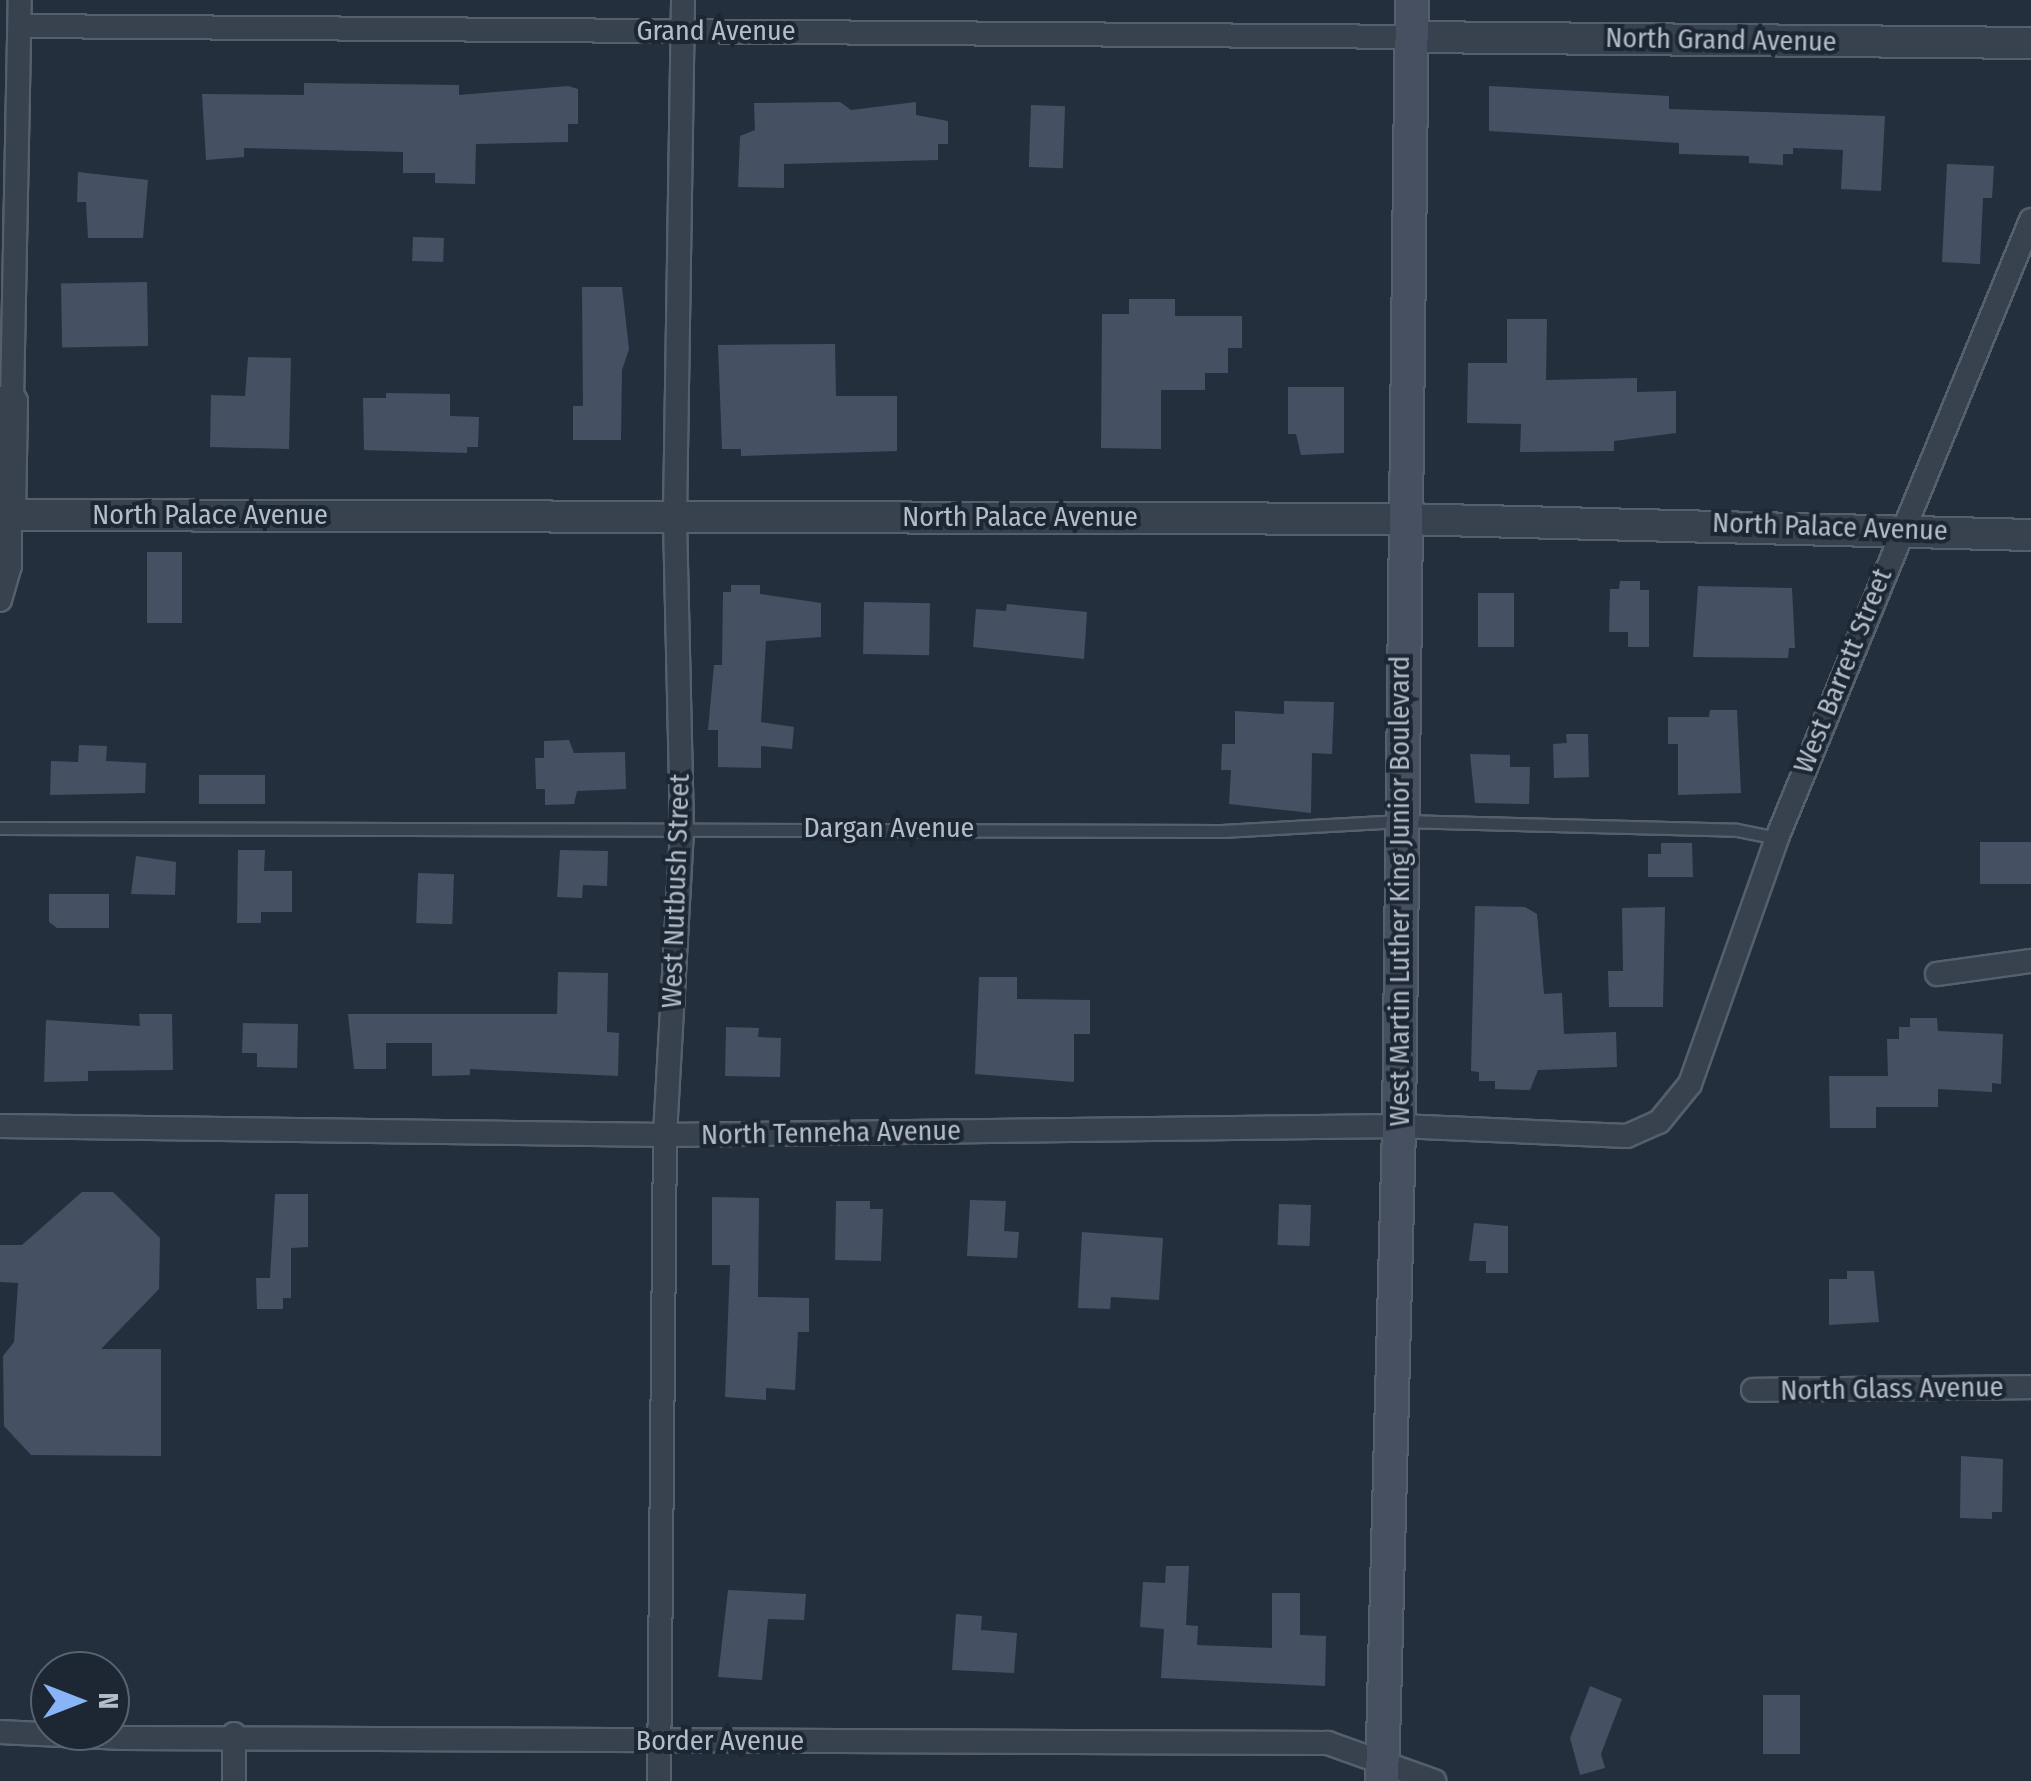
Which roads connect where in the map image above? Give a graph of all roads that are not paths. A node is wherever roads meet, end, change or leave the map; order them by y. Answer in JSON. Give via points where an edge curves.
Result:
{"nodes":[{"id":1,"x":20,"y":0,"type":"edge"},
{"id":2,"x":683,"y":0,"type":"edge"},
{"id":3,"x":1412,"y":0,"type":"edge"},
{"id":4,"x":20,"y":26,"type":"junction"},
{"id":5,"x":682,"y":31,"type":"junction"},
{"id":6,"x":1411,"y":37,"type":"junction"},
{"id":7,"x":2031,"y":43,"type":"edge"},
{"id":8,"x":2031,"y":220,"type":"edge"},
{"id":9,"x":6,"y":402,"type":"edge"},
{"id":10,"x":10,"y":515,"type":"junction"},
{"id":11,"x":674,"y":516,"type":"junction"},
{"id":12,"x":1404,"y":519,"type":"junction"},
{"id":13,"x":1900,"y":527,"type":"junction"},
{"id":14,"x":2031,"y":535,"type":"edge"},
{"id":15,"x":0,"y":600,"type":"edge"},
{"id":16,"x":1400,"y":821,"type":"junction"},
{"id":17,"x":0,"y":828,"type":"edge"},
{"id":18,"x":682,"y":828,"type":"junction"},
{"id":19,"x":1777,"y":838,"type":"junction"},
{"id":20,"x":2031,"y":962,"type":"edge"},
{"id":21,"x":1938,"y":974,"type":"dead end"},
{"id":22,"x":1659,"y":1122,"type":"joint"},
{"id":23,"x":0,"y":1126,"type":"edge"},
{"id":24,"x":1399,"y":1126,"type":"junction"},
{"id":25,"x":665,"y":1135,"type":"junction"},
{"id":26,"x":2031,"y":1387,"type":"edge"},
{"id":27,"x":1753,"y":1390,"type":"dead end"},
{"id":28,"x":0,"y":1732,"type":"edge"},
{"id":29,"x":234,"y":1734,"type":"junction"},
{"id":30,"x":658,"y":1742,"type":"junction"},
{"id":31,"x":1382,"y":1771,"type":"edge"},
{"id":32,"x":234,"y":1781,"type":"edge"},
{"id":33,"x":659,"y":1781,"type":"edge"},
{"id":34,"x":1434,"y":1781,"type":"edge"}],
"edges":[{"from":1,"to":4,"type":"street"},
{"from":2,"to":5,"type":"street","name":"West Nutbush Street"},
{"from":3,"to":6,"type":"main road","name":"West Martin Luther King Junior Boulevard"},
{"from":4,"to":5,"type":"street","name":"Grand Avenue"},
{"from":4,"to":9,"type":"street"},
{"from":5,"to":6,"type":"street","name":"Grand Avenue"},
{"from":5,"to":11,"type":"street","name":"West Nutbush Street"},
{"from":6,"to":7,"type":"street","name":"North Grand Avenue"},
{"from":6,"to":12,"type":"main road","name":"West Martin Luther King Junior Boulevard"},
{"from":8,"to":13,"type":"street","name":"West Barrett Street"},
{"from":9,"to":10,"type":"street"},
{"from":10,"to":11,"type":"street","name":"North Palace Avenue"},
{"from":10,"to":15,"type":"street","via":[[10,566]]},
{"from":11,"to":12,"type":"street","name":"North Palace Avenue"},
{"from":11,"to":18,"type":"street","name":"West Nutbush Street"},
{"from":12,"to":13,"type":"street","name":"North Palace Avenue"},
{"from":12,"to":16,"type":"main road","name":"West Martin Luther King Junior Boulevard"},
{"from":13,"to":14,"type":"street","name":"North Palace Avenue"},
{"from":13,"to":19,"type":"street","name":"West Barrett Street"},
{"from":16,"to":18,"type":"lane","name":"Dargan Avenue","via":[[1222,831]]},
{"from":16,"to":19,"type":"lane","name":"Dargan Avenue","via":[[1736,830]]},
{"from":16,"to":24,"type":"main road","name":"West Martin Luther King Junior Boulevard"},
{"from":17,"to":18,"type":"lane","name":"Dargan Avenue"},
{"from":18,"to":25,"type":"street","name":"West Nutbush Street"},
{"from":19,"to":22,"type":"street","name":"West Barrett Street","via":[[1690,1084]]},
{"from":20,"to":21,"type":"street"},
{"from":22,"to":24,"type":"street","name":"North Tenneha Avenue","via":[[1627,1136]]},
{"from":23,"to":25,"type":"street","name":"North Tenneha Avenue"},
{"from":24,"to":25,"type":"street","name":"North Tenneha Avenue"},
{"from":24,"to":31,"type":"main road","name":"West Martin Luther King Junior Boulevard"},
{"from":25,"to":30,"type":"street","name":"West Nutbush Street"},
{"from":26,"to":27,"type":"street","name":"North Glass Avenue"},
{"from":28,"to":29,"type":"street","name":"Border Avenue"},
{"from":29,"to":30,"type":"street","name":"Border Avenue"},
{"from":29,"to":32,"type":"street"},
{"from":30,"to":31,"type":"street","name":"Border Avenue","via":[[1328,1744]]},
{"from":30,"to":33,"type":"street","name":"West Nutbush Street"},
{"from":31,"to":34,"type":"street","name":"Border Avenue"}]}
